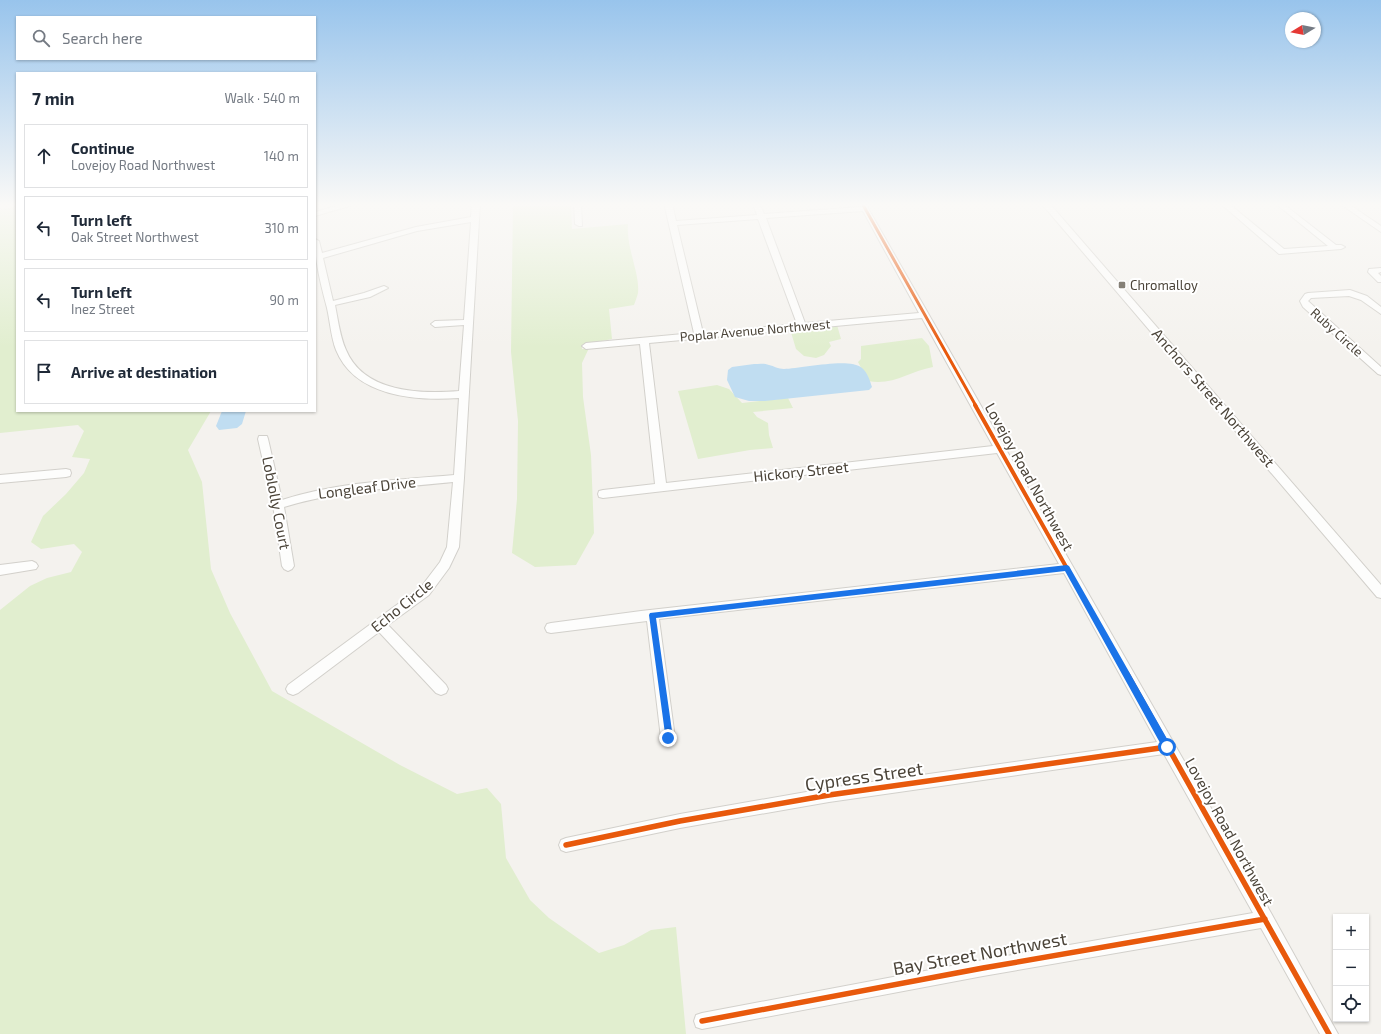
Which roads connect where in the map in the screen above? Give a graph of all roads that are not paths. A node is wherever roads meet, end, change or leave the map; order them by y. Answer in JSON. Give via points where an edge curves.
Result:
{"nodes":[{"id":1,"x":318,"y":251,"type":"edge"},
{"id":2,"x":337,"y":251,"type":"edge"},
{"id":3,"x":473,"y":251,"type":"edge"},
{"id":4,"x":680,"y":251,"type":"edge"},
{"id":5,"x":774,"y":251,"type":"edge"},
{"id":6,"x":889,"y":251,"type":"edge"},
{"id":7,"x":1087,"y":251,"type":"edge"},
{"id":8,"x":320,"y":256,"type":"junction"},
{"id":9,"x":1381,"y":270,"type":"edge"},
{"id":10,"x":1381,"y":280,"type":"edge"},
{"id":11,"x":384,"y":288,"type":"dead end"},
{"id":12,"x":330,"y":304,"type":"junction"},
{"id":13,"x":1381,"y":311,"type":"edge"},
{"id":14,"x":925,"y":315,"type":"junction"},
{"id":15,"x":469,"y":322,"type":"junction"},
{"id":16,"x":434,"y":324,"type":"dead end"},
{"id":17,"x":802,"y":326,"type":"junction"},
{"id":18,"x":699,"y":336,"type":"junction"},
{"id":19,"x":644,"y":341,"type":"junction"},
{"id":20,"x":586,"y":346,"type":"dead end"},
{"id":21,"x":1381,"y":372,"type":"edge"},
{"id":22,"x":464,"y":394,"type":"junction"},
{"id":23,"x":263,"y":439,"type":"dead end"},
{"id":24,"x":1000,"y":449,"type":"junction"},
{"id":25,"x":66,"y":473,"type":"dead end"},
{"id":26,"x":459,"y":478,"type":"junction"},
{"id":27,"x":0,"y":480,"type":"edge"},
{"id":28,"x":661,"y":488,"type":"junction"},
{"id":29,"x":602,"y":494,"type":"dead end"},
{"id":30,"x":278,"y":505,"type":"junction"},
{"id":31,"x":32,"y":566,"type":"dead end"},
{"id":32,"x":288,"y":566,"type":"dead end"},
{"id":33,"x":1067,"y":568,"type":"junction"},
{"id":34,"x":0,"y":570,"type":"edge"},
{"id":35,"x":1381,"y":593,"type":"edge"},
{"id":36,"x":652,"y":615,"type":"junction"},
{"id":37,"x":380,"y":625,"type":"junction"},
{"id":38,"x":551,"y":628,"type":"dead end"},
{"id":39,"x":293,"y":689,"type":"dead end"},
{"id":40,"x":441,"y":689,"type":"dead end"},
{"id":41,"x":668,"y":738,"type":"dead end"},
{"id":42,"x":1167,"y":747,"type":"junction"},
{"id":43,"x":566,"y":844,"type":"dead end"},
{"id":44,"x":1265,"y":919,"type":"junction"},
{"id":45,"x":702,"y":1021,"type":"dead end"},
{"id":46,"x":1329,"y":1034,"type":"edge"}],
"edges":[{"from":1,"to":8,"type":"street"},
{"from":2,"to":8,"type":"street"},
{"from":3,"to":15,"type":"street","name":"Echo Circle"},
{"from":4,"to":18,"type":"street"},
{"from":5,"to":17,"type":"street"},
{"from":6,"to":14,"type":"street","name":"Lovejoy Road Northwest"},
{"from":7,"to":35,"type":"street","name":"Anchors Street Northwest"},
{"from":8,"to":12,"type":"street"},
{"from":9,"to":10,"type":"street","via":[[1372,272]]},
{"from":11,"to":12,"type":"street"},
{"from":12,"to":22,"type":"street","via":[[341,350],[349,366],[365,379],[389,390],[412,395]]},
{"from":13,"to":21,"type":"street","name":"Ruby Circle","via":[[1364,298],[1350,293],[1308,296],[1304,301]]},
{"from":14,"to":17,"type":"street","name":"Poplar Avenue Northwest"},
{"from":14,"to":24,"type":"street","name":"Lovejoy Road Northwest"},
{"from":15,"to":16,"type":"street"},
{"from":15,"to":22,"type":"street","name":"Echo Circle"},
{"from":17,"to":18,"type":"street","name":"Poplar Avenue Northwest"},
{"from":18,"to":19,"type":"street","name":"Poplar Avenue Northwest"},
{"from":19,"to":20,"type":"street","name":"Poplar Avenue Northwest"},
{"from":19,"to":28,"type":"street"},
{"from":22,"to":26,"type":"street","name":"Echo Circle"},
{"from":23,"to":30,"type":"street","name":"Loblolly Court"},
{"from":24,"to":28,"type":"street","name":"Hickory Street"},
{"from":24,"to":33,"type":"street","name":"Lovejoy Road Northwest"},
{"from":25,"to":27,"type":"street"},
{"from":26,"to":30,"type":"street","name":"Longleaf Drive","via":[[328,492]]},
{"from":26,"to":37,"type":"street","name":"Echo Circle","via":[[453,547],[445,565],[425,591]]},
{"from":28,"to":29,"type":"street","name":"Hickory Street"},
{"from":30,"to":32,"type":"street","name":"Loblolly Court"},
{"from":31,"to":34,"type":"street"},
{"from":33,"to":36,"type":"street"},
{"from":33,"to":42,"type":"street","name":"Lovejoy Road Northwest"},
{"from":36,"to":38,"type":"street"},
{"from":36,"to":41,"type":"street"},
{"from":37,"to":39,"type":"street","name":"Echo Circle"},
{"from":37,"to":40,"type":"street"},
{"from":42,"to":43,"type":"street","name":"Cypress Street","via":[[829,795]]},
{"from":42,"to":44,"type":"street","name":"Lovejoy Road Northwest"},
{"from":44,"to":45,"type":"street","name":"Bay Street Northwest","via":[[893,983]]},
{"from":44,"to":46,"type":"street","name":"Lovejoy Road Northwest"}]}
